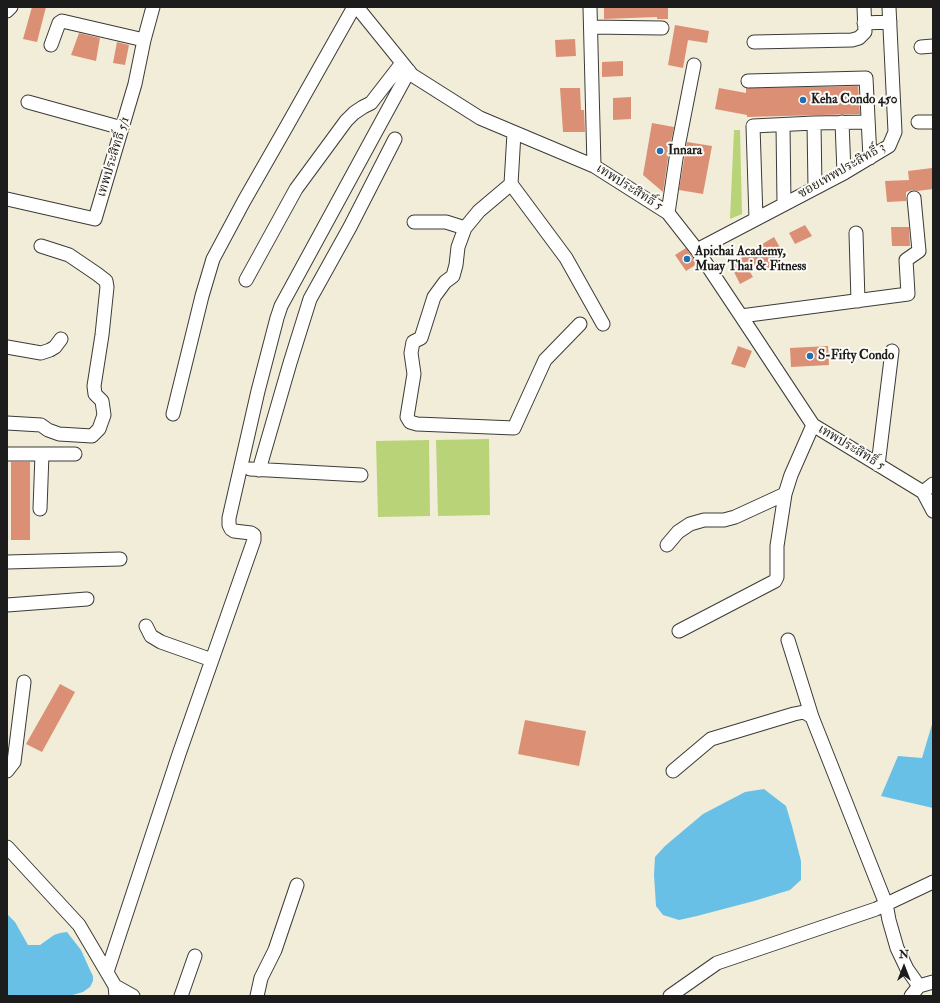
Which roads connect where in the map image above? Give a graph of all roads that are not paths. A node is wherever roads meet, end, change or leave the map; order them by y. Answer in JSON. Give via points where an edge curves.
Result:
{"nodes":[{"id":1,"x":11,"y":7,"type":"edge"},
{"id":2,"x":153,"y":7,"type":"edge"},
{"id":3,"x":354,"y":7,"type":"edge"},
{"id":4,"x":357,"y":7,"type":"edge"},
{"id":5,"x":590,"y":7,"type":"edge"},
{"id":6,"x":864,"y":7,"type":"edge"},
{"id":7,"x":889,"y":7,"type":"edge"},
{"id":8,"x":7,"y":11,"type":"edge"},
{"id":9,"x":890,"y":22,"type":"junction"},
{"id":10,"x":864,"y":23,"type":"junction"},
{"id":11,"x":591,"y":27,"type":"junction"},
{"id":12,"x":662,"y":28,"type":"dead end"},
{"id":13,"x":144,"y":40,"type":"junction"},
{"id":14,"x":754,"y":42,"type":"dead end"},
{"id":15,"x":51,"y":45,"type":"dead end"},
{"id":16,"x":694,"y":65,"type":"dead end"},
{"id":17,"x":405,"y":67,"type":"junction"},
{"id":18,"x":748,"y":81,"type":"dead end"},
{"id":19,"x":28,"y":102,"type":"dead end"},
{"id":20,"x":842,"y":122,"type":"junction"},
{"id":21,"x":868,"y":122,"type":"junction"},
{"id":22,"x":918,"y":122,"type":"dead end"},
{"id":23,"x":933,"y":122,"type":"edge"},
{"id":24,"x":814,"y":123,"type":"junction"},
{"id":25,"x":783,"y":125,"type":"junction"},
{"id":26,"x":122,"y":128,"type":"junction"},
{"id":27,"x":514,"y":133,"type":"junction"},
{"id":28,"x":395,"y":139,"type":"dead end"},
{"id":29,"x":870,"y":158,"type":"junction"},
{"id":30,"x":594,"y":166,"type":"junction"},
{"id":31,"x":844,"y":173,"type":"junction"},
{"id":32,"x":511,"y":184,"type":"junction"},
{"id":33,"x":815,"y":188,"type":"junction"},
{"id":34,"x":914,"y":198,"type":"dead end"},
{"id":35,"x":7,"y":199,"type":"edge"},
{"id":36,"x":784,"y":204,"type":"junction"},
{"id":37,"x":668,"y":213,"type":"junction"},
{"id":38,"x":756,"y":219,"type":"junction"},
{"id":39,"x":414,"y":222,"type":"dead end"},
{"id":40,"x":465,"y":228,"type":"junction"},
{"id":41,"x":856,"y":233,"type":"dead end"},
{"id":42,"x":41,"y":246,"type":"dead end"},
{"id":43,"x":697,"y":250,"type":"junction"},
{"id":44,"x":246,"y":280,"type":"dead end"},
{"id":45,"x":858,"y":301,"type":"junction"},
{"id":46,"x":742,"y":316,"type":"junction"},
{"id":47,"x":580,"y":324,"type":"dead end"},
{"id":48,"x":603,"y":324,"type":"dead end"},
{"id":49,"x":61,"y":340,"type":"dead end"},
{"id":50,"x":7,"y":347,"type":"edge"},
{"id":51,"x":892,"y":351,"type":"dead end"},
{"id":52,"x":173,"y":414,"type":"dead end"},
{"id":53,"x":7,"y":423,"type":"edge"},
{"id":54,"x":813,"y":426,"type":"junction"},
{"id":55,"x":7,"y":454,"type":"edge"},
{"id":56,"x":42,"y":454,"type":"junction"},
{"id":57,"x":75,"y":454,"type":"dead end"},
{"id":58,"x":878,"y":465,"type":"junction"},
{"id":59,"x":240,"y":469,"type":"junction"},
{"id":60,"x":259,"y":470,"type":"junction"},
{"id":61,"x":361,"y":475,"type":"dead end"},
{"id":62,"x":928,"y":488,"type":"edge"},
{"id":63,"x":785,"y":494,"type":"junction"},
{"id":64,"x":40,"y":509,"type":"dead end"},
{"id":65,"x":933,"y":511,"type":"edge"},
{"id":66,"x":667,"y":545,"type":"dead end"},
{"id":67,"x":120,"y":559,"type":"dead end"},
{"id":68,"x":7,"y":562,"type":"edge"},
{"id":69,"x":87,"y":598,"type":"dead end"},
{"id":70,"x":7,"y":605,"type":"edge"},
{"id":71,"x":146,"y":626,"type":"dead end"},
{"id":72,"x":679,"y":631,"type":"dead end"},
{"id":73,"x":788,"y":640,"type":"dead end"},
{"id":74,"x":212,"y":660,"type":"junction"},
{"id":75,"x":24,"y":682,"type":"dead end"},
{"id":76,"x":812,"y":717,"type":"junction"},
{"id":77,"x":7,"y":771,"type":"edge"},
{"id":78,"x":673,"y":771,"type":"dead end"},
{"id":79,"x":7,"y":847,"type":"edge"},
{"id":80,"x":933,"y":882,"type":"edge"},
{"id":81,"x":297,"y":885,"type":"dead end"},
{"id":82,"x":886,"y":904,"type":"junction"},
{"id":83,"x":195,"y":956,"type":"dead end"},
{"id":84,"x":107,"y":972,"type":"junction"},
{"id":85,"x":933,"y":982,"type":"edge"},
{"id":86,"x":116,"y":991,"type":"edge"},
{"id":87,"x":915,"y":991,"type":"edge"},
{"id":88,"x":133,"y":996,"type":"edge"},
{"id":89,"x":181,"y":996,"type":"edge"},
{"id":90,"x":257,"y":996,"type":"edge"},
{"id":91,"x":670,"y":996,"type":"edge"}],
"edges":[{"from":1,"to":8,"type":"street"},
{"from":2,"to":13,"type":"street","name":"เทพประสิทธิ์ 5/1"},
{"from":3,"to":52,"type":"street","via":[[213,259]]},
{"from":4,"to":17,"type":"street","name":"เทพประสิทธิ์ 5"},
{"from":5,"to":11,"type":"street"},
{"from":6,"to":10,"type":"street"},
{"from":7,"to":9,"type":"street","name":"ซอยเทพประสิทธิ์ 3"},
{"from":9,"to":10,"type":"street"},
{"from":9,"to":29,"type":"street","name":"ซอยเทพประสิทธิ์ 3","via":[[895,132],[889,146]]},
{"from":10,"to":14,"type":"street","via":[[865,32],[852,40]]},
{"from":11,"to":12,"type":"street"},
{"from":11,"to":30,"type":"street"},
{"from":13,"to":15,"type":"street","via":[[62,21]]},
{"from":13,"to":26,"type":"street","name":"เทพประสิทธิ์ 5/1","via":[[136,84]]},
{"from":16,"to":37,"type":"street"},
{"from":17,"to":27,"type":"street","name":"เทพประสิทธิ์ 5","via":[[412,75],[480,118]]},
{"from":17,"to":44,"type":"street","via":[[371,104],[354,113],[346,121],[296,189]]},
{"from":17,"to":59,"type":"street","via":[[281,306]]},
{"from":18,"to":21,"type":"street","via":[[866,78]]},
{"from":19,"to":26,"type":"street"},
{"from":20,"to":21,"type":"street"},
{"from":20,"to":24,"type":"street"},
{"from":20,"to":31,"type":"street"},
{"from":21,"to":29,"type":"street"},
{"from":22,"to":23,"type":"street"},
{"from":24,"to":25,"type":"street"},
{"from":24,"to":33,"type":"street"},
{"from":25,"to":36,"type":"street"},
{"from":25,"to":38,"type":"street","via":[[753,126]]},
{"from":26,"to":35,"type":"street","name":"เทพประสิทธิ์ 5/1","via":[[95,219]]},
{"from":27,"to":30,"type":"street","name":"เทพประสิทธิ์ 5"},
{"from":27,"to":32,"type":"street"},
{"from":28,"to":60,"type":"street","via":[[310,299]]},
{"from":29,"to":31,"type":"street","name":"ซอยเทพประสิทธิ์ 3"},
{"from":30,"to":37,"type":"street","name":"เทพประสิทธิ์ 5"},
{"from":31,"to":33,"type":"street","name":"ซอยเทพประสิทธิ์ 3"},
{"from":32,"to":40,"type":"street","via":[[479,211]]},
{"from":32,"to":48,"type":"street","via":[[566,258]]},
{"from":33,"to":36,"type":"street","name":"ซอยเทพประสิทธิ์ 3"},
{"from":34,"to":45,"type":"street","via":[[919,251],[906,260],[908,294]]},
{"from":36,"to":38,"type":"street","name":"ซอยเทพประสิทธิ์ 3"},
{"from":37,"to":43,"type":"street","name":"เทพประสิทธิ์ 5"},
{"from":38,"to":43,"type":"street","name":"ซอยเทพประสิทธิ์ 3"},
{"from":39,"to":40,"type":"street","via":[[446,222]]},
{"from":40,"to":47,"type":"street","via":[[458,247],[453,276],[434,297],[422,338],[413,342],[411,352],[414,374],[407,417],[410,422],[514,428],[545,360]]},
{"from":41,"to":45,"type":"street"},
{"from":42,"to":53,"type":"street","via":[[69,255],[106,282],[102,335],[94,386],[95,394],[102,401],[104,415],[99,429],[92,436],[59,434],[41,426]]},
{"from":43,"to":46,"type":"street","name":"เทพประสิทธิ์ 5"},
{"from":45,"to":46,"type":"street"},
{"from":46,"to":54,"type":"street","name":"เทพประสิทธิ์ 5"},
{"from":49,"to":50,"type":"street","via":[[50,350],[40,352]]},
{"from":51,"to":58,"type":"street"},
{"from":54,"to":58,"type":"street","name":"เทพประสิทธิ์ 5"},
{"from":54,"to":63,"type":"street"},
{"from":55,"to":56,"type":"street"},
{"from":56,"to":57,"type":"street"},
{"from":56,"to":64,"type":"street"},
{"from":58,"to":62,"type":"street","name":"เทพประสิทธิ์ 5"},
{"from":59,"to":60,"type":"street"},
{"from":59,"to":74,"type":"street","via":[[229,525],[234,531],[251,533],[254,540]]},
{"from":60,"to":61,"type":"street"},
{"from":62,"to":65,"type":"street","name":"เทพประสิทธิ์ 5"},
{"from":63,"to":66,"type":"street","via":[[735,517],[690,524],[678,532]]},
{"from":63,"to":72,"type":"street","via":[[777,546],[775,581]]},
{"from":67,"to":68,"type":"street"},
{"from":69,"to":70,"type":"street"},
{"from":71,"to":74,"type":"street","via":[[151,636],[160,642]]},
{"from":73,"to":76,"type":"street"},
{"from":74,"to":84,"type":"street"},
{"from":75,"to":77,"type":"street","via":[[14,762]]},
{"from":76,"to":78,"type":"street","via":[[804,712],[794,714],[711,739]]},
{"from":76,"to":82,"type":"street"},
{"from":79,"to":84,"type":"street","via":[[79,925]]},
{"from":80,"to":82,"type":"street"},
{"from":81,"to":90,"type":"street","via":[[275,950],[261,978]]},
{"from":82,"to":87,"type":"street","via":[[897,948]]},
{"from":82,"to":91,"type":"street","via":[[717,963]]},
{"from":83,"to":89,"type":"street"},
{"from":84,"to":86,"type":"street"},
{"from":85,"to":87,"type":"street"},
{"from":86,"to":88,"type":"street"}]}
